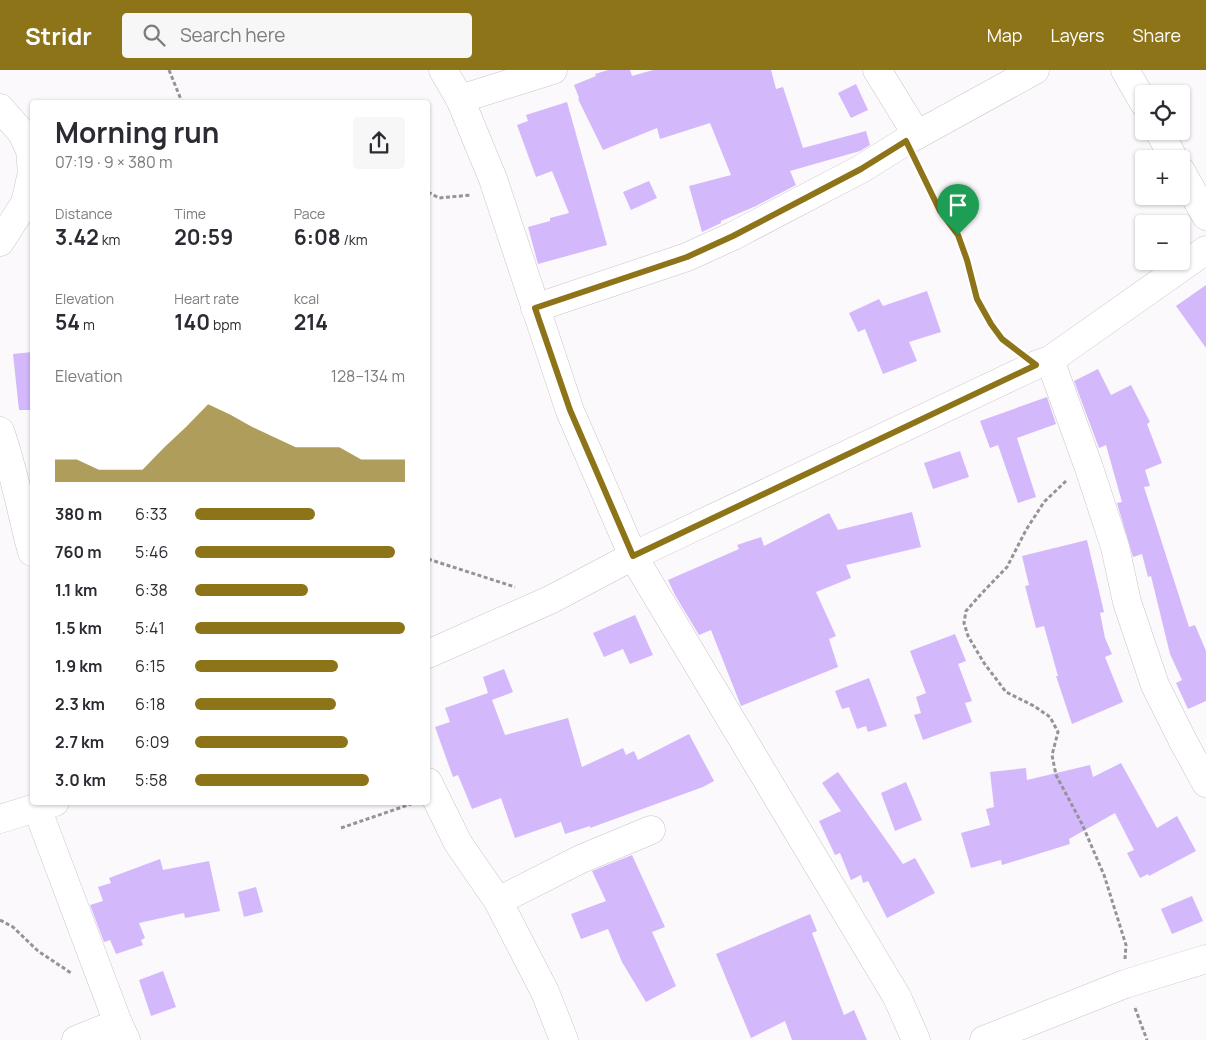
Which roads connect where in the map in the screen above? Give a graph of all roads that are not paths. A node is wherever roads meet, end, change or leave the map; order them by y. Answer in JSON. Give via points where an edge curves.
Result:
{"nodes":[{"id":1,"x":443,"y":70,"type":"edge"},
{"id":2,"x":552,"y":70,"type":"edge"},
{"id":3,"x":877,"y":70,"type":"edge"},
{"id":4,"x":1035,"y":70,"type":"edge"},
{"id":5,"x":1126,"y":70,"type":"edge"},
{"id":6,"x":1135,"y":86,"type":"edge"},
{"id":7,"x":460,"y":99,"type":"junction"},
{"id":8,"x":0,"y":108,"type":"edge"},
{"id":9,"x":912,"y":138,"type":"junction"},
{"id":10,"x":30,"y":150,"type":"edge"},
{"id":11,"x":30,"y":182,"type":"edge"},
{"id":12,"x":1190,"y":188,"type":"edge"},
{"id":13,"x":1206,"y":216,"type":"edge"},
{"id":14,"x":0,"y":242,"type":"edge"},
{"id":15,"x":1206,"y":250,"type":"edge"},
{"id":16,"x":535,"y":308,"type":"junction"},
{"id":17,"x":1043,"y":362,"type":"junction"},
{"id":18,"x":0,"y":432,"type":"edge"},
{"id":19,"x":30,"y":544,"type":"edge"},
{"id":20,"x":633,"y":556,"type":"junction"},
{"id":21,"x":430,"y":653,"type":"edge"},
{"id":22,"x":1206,"y":783,"type":"edge"},
{"id":23,"x":430,"y":786,"type":"edge"},
{"id":24,"x":46,"y":805,"type":"edge"},
{"id":25,"x":0,"y":819,"type":"edge"},
{"id":26,"x":651,"y":830,"type":"dead end"},
{"id":27,"x":498,"y":901,"type":"junction"},
{"id":28,"x":1206,"y":958,"type":"edge"},
{"id":29,"x":122,"y":1031,"type":"edge"},
{"id":30,"x":76,"y":1040,"type":"edge"},
{"id":31,"x":564,"y":1040,"type":"edge"},
{"id":32,"x":916,"y":1040,"type":"edge"},
{"id":33,"x":984,"y":1040,"type":"edge"}],
"edges":[{"from":1,"to":7,"type":"street"},
{"from":2,"to":7,"type":"street"},
{"from":3,"to":9,"type":"street"},
{"from":4,"to":9,"type":"street"},
{"from":5,"to":6,"type":"street"},
{"from":7,"to":16,"type":"street","via":[[493,178]]},
{"from":8,"to":10,"type":"street","via":[[22,133]]},
{"from":9,"to":16,"type":"street","via":[[861,169],[687,257]]},
{"from":11,"to":14,"type":"street","via":[[25,203]]},
{"from":12,"to":13,"type":"street"},
{"from":15,"to":17,"type":"street"},
{"from":16,"to":20,"type":"street","via":[[570,410]]},
{"from":17,"to":20,"type":"street"},
{"from":17,"to":22,"type":"street","via":[[1089,468],[1115,547],[1127,602],[1155,685]]},
{"from":18,"to":19,"type":"street","via":[[9,456]]},
{"from":20,"to":21,"type":"street","via":[[552,598]]},
{"from":20,"to":32,"type":"street","via":[[897,998]]},
{"from":23,"to":27,"type":"street","via":[[458,843]]},
{"from":24,"to":25,"type":"street"},
{"from":24,"to":29,"type":"street"},
{"from":26,"to":27,"type":"street","via":[[581,859]]},
{"from":27,"to":31,"type":"street","via":[[545,992]]},
{"from":28,"to":33,"type":"street","via":[[1125,984]]},
{"from":29,"to":30,"type":"street"}]}
